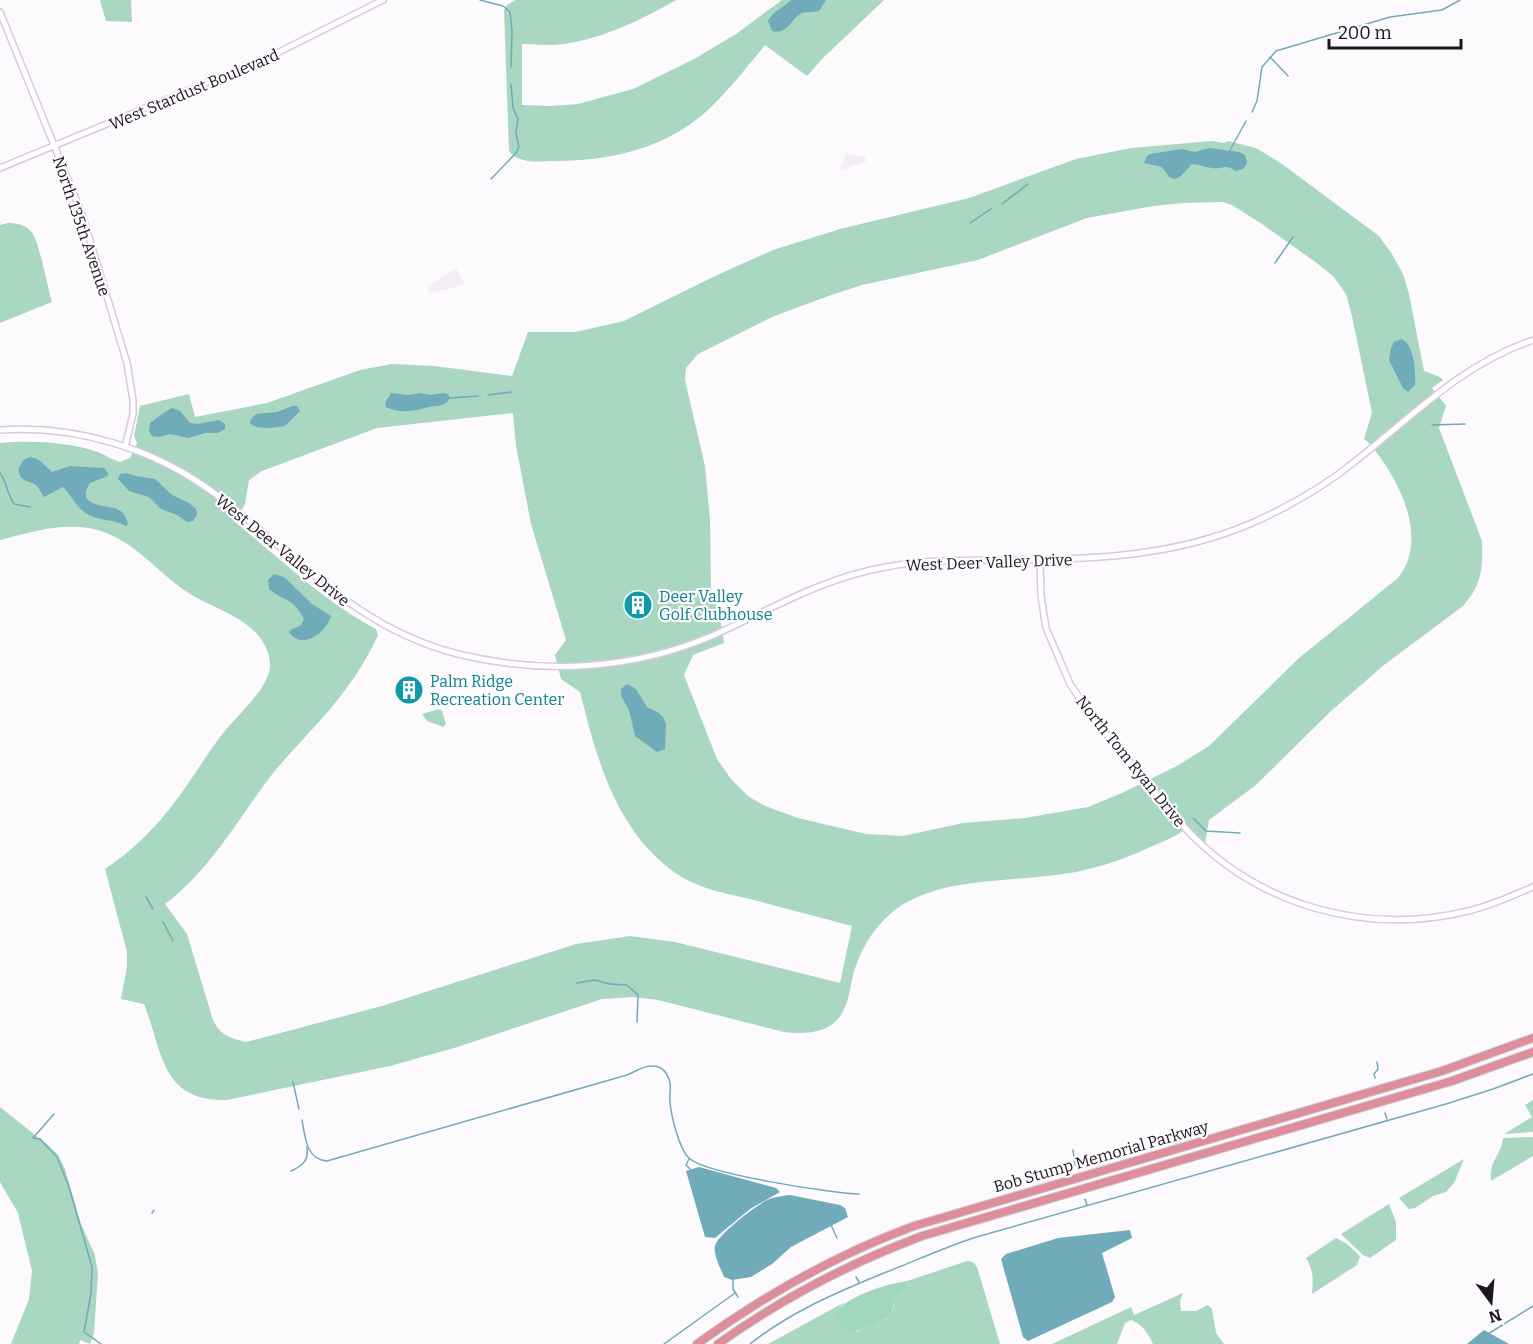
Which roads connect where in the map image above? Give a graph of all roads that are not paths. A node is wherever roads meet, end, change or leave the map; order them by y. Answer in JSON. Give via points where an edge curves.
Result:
{"nodes":[{"id":1,"x":383,"y":0,"type":"edge"},
{"id":2,"x":0,"y":12,"type":"edge"},
{"id":3,"x":54,"y":147,"type":"junction"},
{"id":4,"x":0,"y":168,"type":"edge"},
{"id":5,"x":1533,"y":340,"type":"edge"},
{"id":6,"x":0,"y":430,"type":"edge"},
{"id":7,"x":125,"y":447,"type":"junction"},
{"id":8,"x":1040,"y":559,"type":"junction"},
{"id":9,"x":1533,"y":887,"type":"edge"},
{"id":10,"x":1533,"y":1038,"type":"edge"},
{"id":11,"x":1533,"y":1052,"type":"edge"},
{"id":12,"x":697,"y":1344,"type":"edge"},
{"id":13,"x":718,"y":1344,"type":"edge"}],
"edges":[{"from":1,"to":3,"type":"street","name":"West Stardust Boulevard","via":[[269,57]]},
{"from":2,"to":3,"type":"street","name":"North 135th Avenue"},
{"from":3,"to":4,"type":"street","name":"West Stardust Boulevard"},
{"from":3,"to":7,"type":"street","name":"North 135th Avenue","via":[[95,252],[130,375],[133,414]]},
{"from":5,"to":8,"type":"street","name":"West Deer Valley Drive","via":[[1460,376],[1350,465],[1252,523],[1199,541],[1148,552],[1106,558]]},
{"from":6,"to":7,"type":"street","name":"West Deer Valley Drive","via":[[66,433]]},
{"from":7,"to":8,"type":"street","name":"West Deer Valley Drive","via":[[170,466],[215,494],[318,581],[371,618],[438,648],[525,665],[591,665],[648,657],[718,633],[811,588],[886,566]]},
{"from":8,"to":9,"type":"street","name":"North Tom Ryan Drive","via":[[1046,628],[1070,684],[1093,718],[1186,830],[1237,873],[1308,907],[1370,919],[1422,918],[1469,911]]},
{"from":10,"to":12,"type":"highway","name":"Bob Stump Memorial Parkway","via":[[1442,1071],[914,1226],[809,1272]]},
{"from":11,"to":13,"type":"highway","name":"Bob Stump Memorial Parkway","via":[[1452,1081],[922,1236],[813,1285]]}]}
